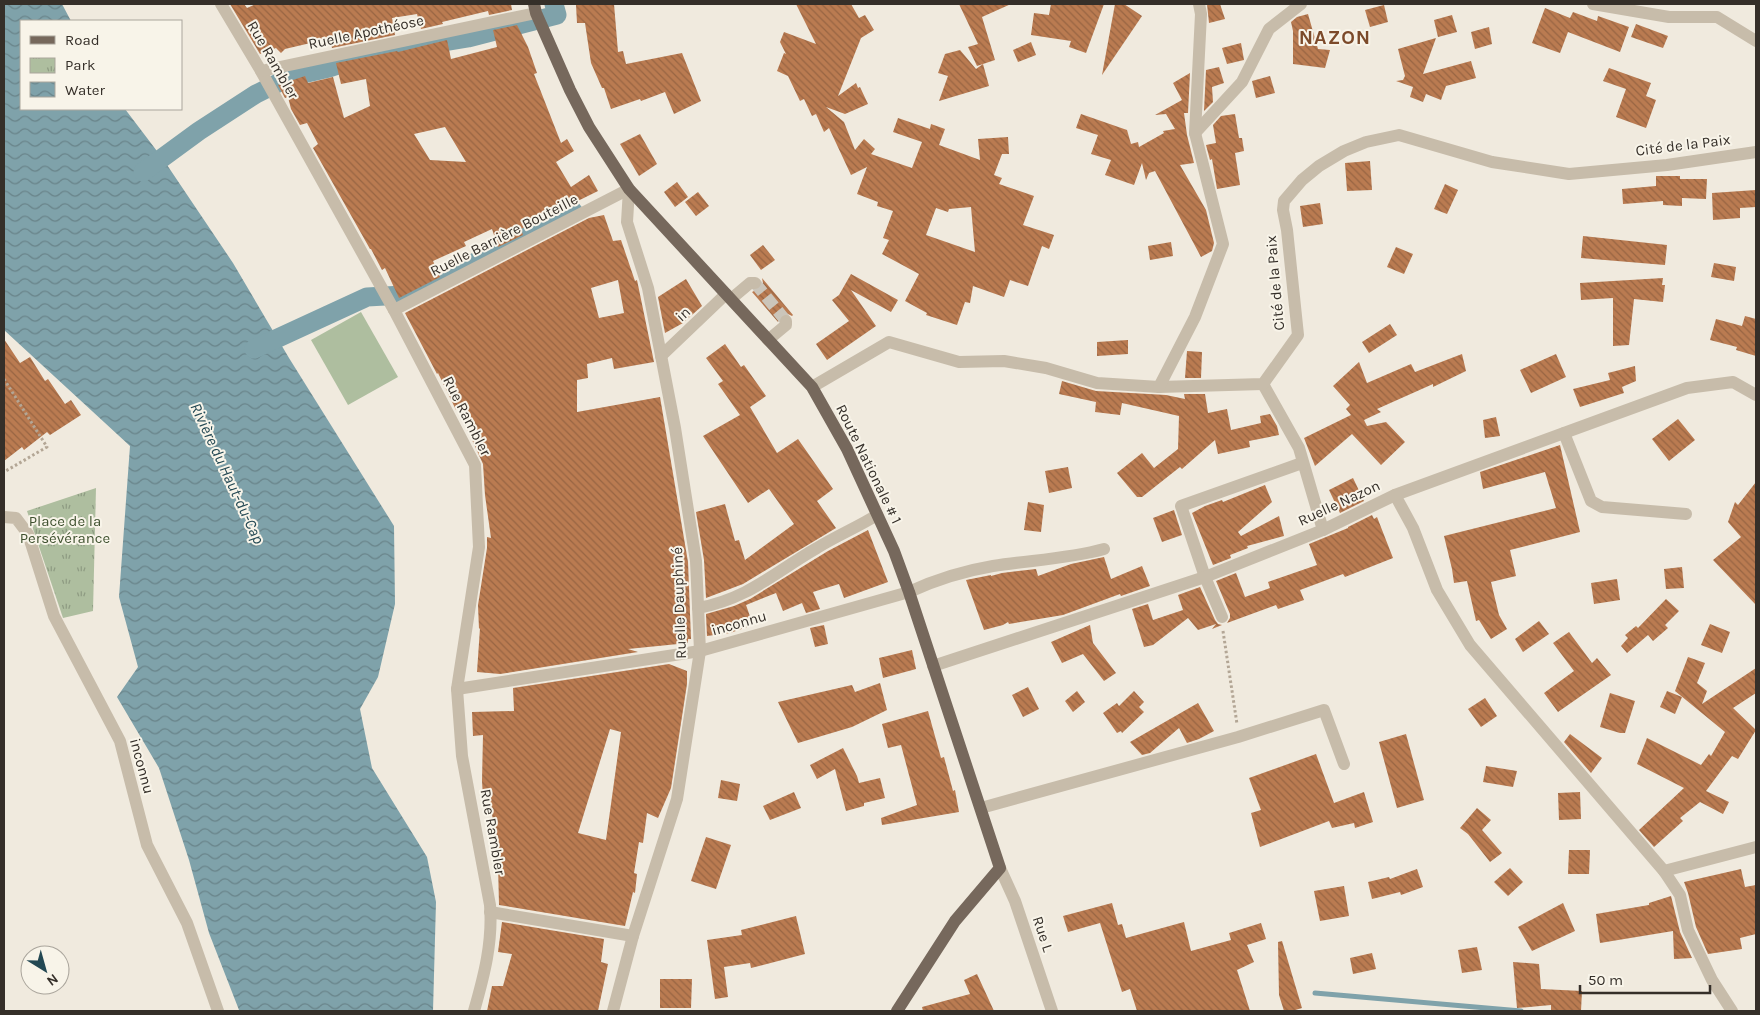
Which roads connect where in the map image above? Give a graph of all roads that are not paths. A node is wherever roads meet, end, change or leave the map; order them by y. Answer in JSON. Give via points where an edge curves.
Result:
{"nodes":[{"id":1,"x":221,"y":4,"type":"edge"},
{"id":2,"x":1199,"y":4,"type":"edge"},
{"id":3,"x":1301,"y":4,"type":"edge"},
{"id":4,"x":1593,"y":4,"type":"edge"},
{"id":5,"x":1668,"y":4,"type":"edge"},
{"id":6,"x":535,"y":8,"type":"edge"},
{"id":7,"x":1669,"y":17,"type":"junction"},
{"id":8,"x":1756,"y":41,"type":"edge"},
{"id":9,"x":261,"y":71,"type":"junction"},
{"id":10,"x":1195,"y":133,"type":"junction"},
{"id":11,"x":1756,"y":152,"type":"edge"},
{"id":12,"x":629,"y":189,"type":"junction"},
{"id":13,"x":755,"y":284,"type":"dead end"},
{"id":14,"x":728,"y":297,"type":"junction"},
{"id":15,"x":394,"y":310,"type":"junction"},
{"id":16,"x":786,"y":321,"type":"dead end"},
{"id":17,"x":768,"y":340,"type":"junction"},
{"id":18,"x":661,"y":356,"type":"junction"},
{"id":19,"x":1263,"y":384,"type":"junction"},
{"id":20,"x":1159,"y":386,"type":"junction"},
{"id":21,"x":812,"y":387,"type":"junction"},
{"id":22,"x":1756,"y":395,"type":"edge"},
{"id":23,"x":1564,"y":433,"type":"junction"},
{"id":24,"x":1302,"y":463,"type":"junction"},
{"id":25,"x":1395,"y":495,"type":"junction"},
{"id":26,"x":1686,"y":514,"type":"dead end"},
{"id":27,"x":878,"y":515,"type":"junction"},
{"id":28,"x":4,"y":517,"type":"edge"},
{"id":29,"x":1323,"y":530,"type":"junction"},
{"id":30,"x":1104,"y":548,"type":"dead end"},
{"id":31,"x":1205,"y":577,"type":"junction"},
{"id":32,"x":909,"y":592,"type":"junction"},
{"id":33,"x":698,"y":608,"type":"junction"},
{"id":34,"x":1222,"y":617,"type":"road end"},
{"id":35,"x":700,"y":651,"type":"junction"},
{"id":36,"x":933,"y":666,"type":"junction"},
{"id":37,"x":457,"y":689,"type":"junction"},
{"id":38,"x":1344,"y":764,"type":"dead end"},
{"id":39,"x":981,"y":808,"type":"junction"},
{"id":40,"x":1756,"y":847,"type":"edge"},
{"id":41,"x":1000,"y":868,"type":"junction"},
{"id":42,"x":1664,"y":872,"type":"junction"},
{"id":43,"x":490,"y":912,"type":"junction"},
{"id":44,"x":634,"y":936,"type":"junction"},
{"id":45,"x":218,"y":1011,"type":"edge"},
{"id":46,"x":474,"y":1011,"type":"edge"},
{"id":47,"x":613,"y":1011,"type":"edge"},
{"id":48,"x":897,"y":1011,"type":"edge"},
{"id":49,"x":1052,"y":1011,"type":"edge"},
{"id":50,"x":1732,"y":1011,"type":"edge"}],
"edges":[{"from":1,"to":9,"type":"street","name":"Rue Rambler"},
{"from":2,"to":10,"type":"street"},
{"from":3,"to":10,"type":"street","via":[[1269,29],[1242,82]]},
{"from":4,"to":7,"type":"street"},
{"from":5,"to":7,"type":"street"},
{"from":6,"to":9,"type":"street","name":"Ruelle Apothéose"},
{"from":6,"to":12,"type":"main road","name":"Route Nationale # 1","via":[[589,128]]},
{"from":7,"to":8,"type":"street","via":[[1717,17]]},
{"from":9,"to":15,"type":"street","name":"Rue Rambler"},
{"from":10,"to":20,"type":"street","via":[[1223,244],[1195,317]]},
{"from":11,"to":19,"type":"street","name":"Cité de la Paix","via":[[1667,165],[1569,174],[1492,162],[1398,135],[1344,151],[1313,170],[1284,201],[1298,335]]},
{"from":12,"to":14,"type":"main road","name":"Route Nationale # 1"},
{"from":12,"to":15,"type":"street","name":"Ruelle Barrière Bouteille"},
{"from":12,"to":18,"type":"street","name":"Ruelle Dauphiné","via":[[627,222],[648,288]]},
{"from":13,"to":14,"type":"street","name":"in","via":[[750,283]]},
{"from":14,"to":17,"type":"main road","name":"Route Nationale # 1"},
{"from":14,"to":18,"type":"street","name":"in"},
{"from":15,"to":37,"type":"street","name":"Rue Rambler","via":[[475,465],[478,547]]},
{"from":16,"to":17,"type":"street","via":[[786,325]]},
{"from":17,"to":21,"type":"main road","name":"Route Nationale # 1"},
{"from":18,"to":33,"type":"street","name":"Ruelle Dauphiné","via":[[696,561]]},
{"from":19,"to":20,"type":"street"},
{"from":19,"to":24,"type":"street","via":[[1299,448]]},
{"from":20,"to":21,"type":"street","via":[[1096,383],[1046,368],[1004,361],[959,362],[889,342]]},
{"from":21,"to":27,"type":"main road","name":"Route Nationale # 1","via":[[847,448]]},
{"from":22,"to":23,"type":"street","name":"Ruelle Nazon","via":[[1734,382],[1687,388]]},
{"from":23,"to":25,"type":"street","name":"Ruelle Nazon"},
{"from":23,"to":26,"type":"street","via":[[1591,501],[1602,507]]},
{"from":24,"to":29,"type":"street"},
{"from":24,"to":31,"type":"street","via":[[1181,506]]},
{"from":25,"to":29,"type":"street","name":"Ruelle Nazon"},
{"from":25,"to":42,"type":"street","via":[[1413,528],[1437,590],[1470,645]]},
{"from":27,"to":32,"type":"main road","name":"Route Nationale # 1"},
{"from":27,"to":33,"type":"street","via":[[817,548],[743,595],[718,605]]},
{"from":28,"to":45,"type":"street","name":"inconnu","via":[[16,518],[28,534],[54,616],[120,741],[147,845],[187,923]]},
{"from":29,"to":31,"type":"street","name":"Ruelle Nazon"},
{"from":30,"to":32,"type":"street","name":"inconnu","via":[[1080,556],[983,568],[940,578]]},
{"from":31,"to":34,"type":"street"},
{"from":31,"to":36,"type":"street","name":"Ruelle Nazon"},
{"from":32,"to":35,"type":"street","name":"inconnu"},
{"from":32,"to":36,"type":"main road","name":"Route Nationale # 1"},
{"from":33,"to":35,"type":"street","name":"Ruelle Dauphiné"},
{"from":35,"to":37,"type":"street","name":"inconnu"},
{"from":35,"to":44,"type":"street","name":"Ruelle Dauphiné","via":[[677,799]]},
{"from":36,"to":39,"type":"main road","name":"Route Nationale # 1"},
{"from":37,"to":43,"type":"street","name":"Rue Rambler","via":[[462,756]]},
{"from":38,"to":39,"type":"street","via":[[1324,710]]},
{"from":39,"to":41,"type":"main road","name":"Route Nationale # 1"},
{"from":40,"to":42,"type":"street"},
{"from":41,"to":48,"type":"main road","via":[[955,921]]},
{"from":41,"to":49,"type":"street","name":"Rue L","via":[[1015,901]]},
{"from":42,"to":50,"type":"street","via":[[1680,895],[1688,930],[1712,980]]},
{"from":43,"to":44,"type":"street"},
{"from":43,"to":46,"type":"street","name":"Rue Rambler","via":[[488,959]]},
{"from":44,"to":47,"type":"street","name":"Ruelle Dauphiné"}]}
